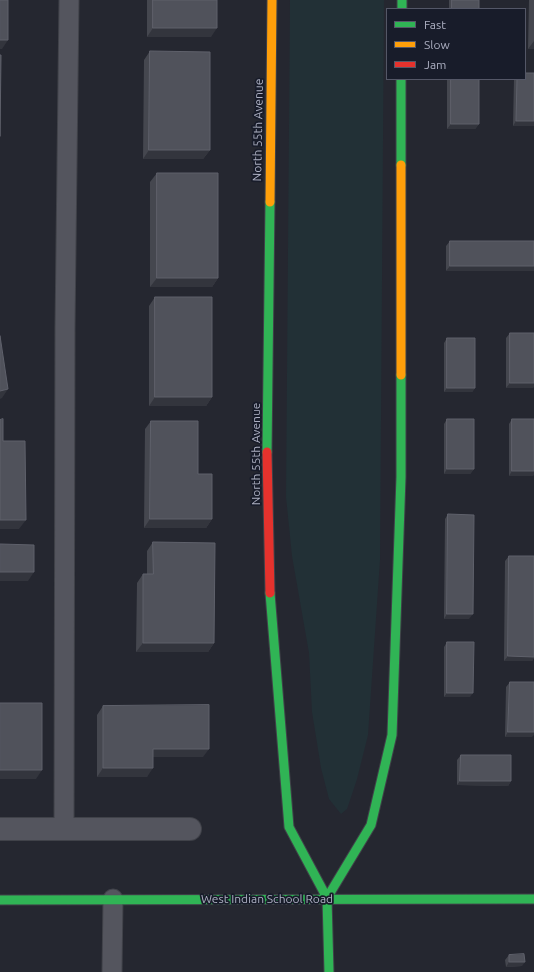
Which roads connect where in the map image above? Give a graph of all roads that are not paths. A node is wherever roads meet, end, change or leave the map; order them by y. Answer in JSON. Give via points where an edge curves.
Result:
{"nodes":[{"id":1,"x":69,"y":0,"type":"edge"},
{"id":2,"x":272,"y":0,"type":"edge"},
{"id":3,"x":402,"y":80,"type":"edge"},
{"id":4,"x":0,"y":829,"type":"edge"},
{"id":5,"x":64,"y":829,"type":"junction"},
{"id":6,"x":190,"y":829,"type":"dead end"},
{"id":7,"x":327,"y":898,"type":"junction"},
{"id":8,"x":113,"y":899,"type":"junction"},
{"id":9,"x":534,"y":899,"type":"edge"},
{"id":10,"x":0,"y":900,"type":"edge"},
{"id":11,"x":112,"y":972,"type":"edge"},
{"id":12,"x":329,"y":972,"type":"edge"}],
"edges":[{"from":1,"to":5,"type":"lane"},
{"from":2,"to":7,"type":"street","name":"North 55th Avenue","via":[[267,502],[271,622],[289,827]]},
{"from":3,"to":7,"type":"street","via":[[401,477],[392,736],[371,825]]},
{"from":4,"to":5,"type":"street"},
{"from":5,"to":6,"type":"street"},
{"from":7,"to":8,"type":"street","name":"West Indian School Road"},
{"from":7,"to":9,"type":"street","name":"West Indian School Road"},
{"from":7,"to":12,"type":"street","name":"North 55th Avenue"},
{"from":8,"to":10,"type":"street","name":"West Indian School Road"},
{"from":8,"to":11,"type":"lane"}]}
